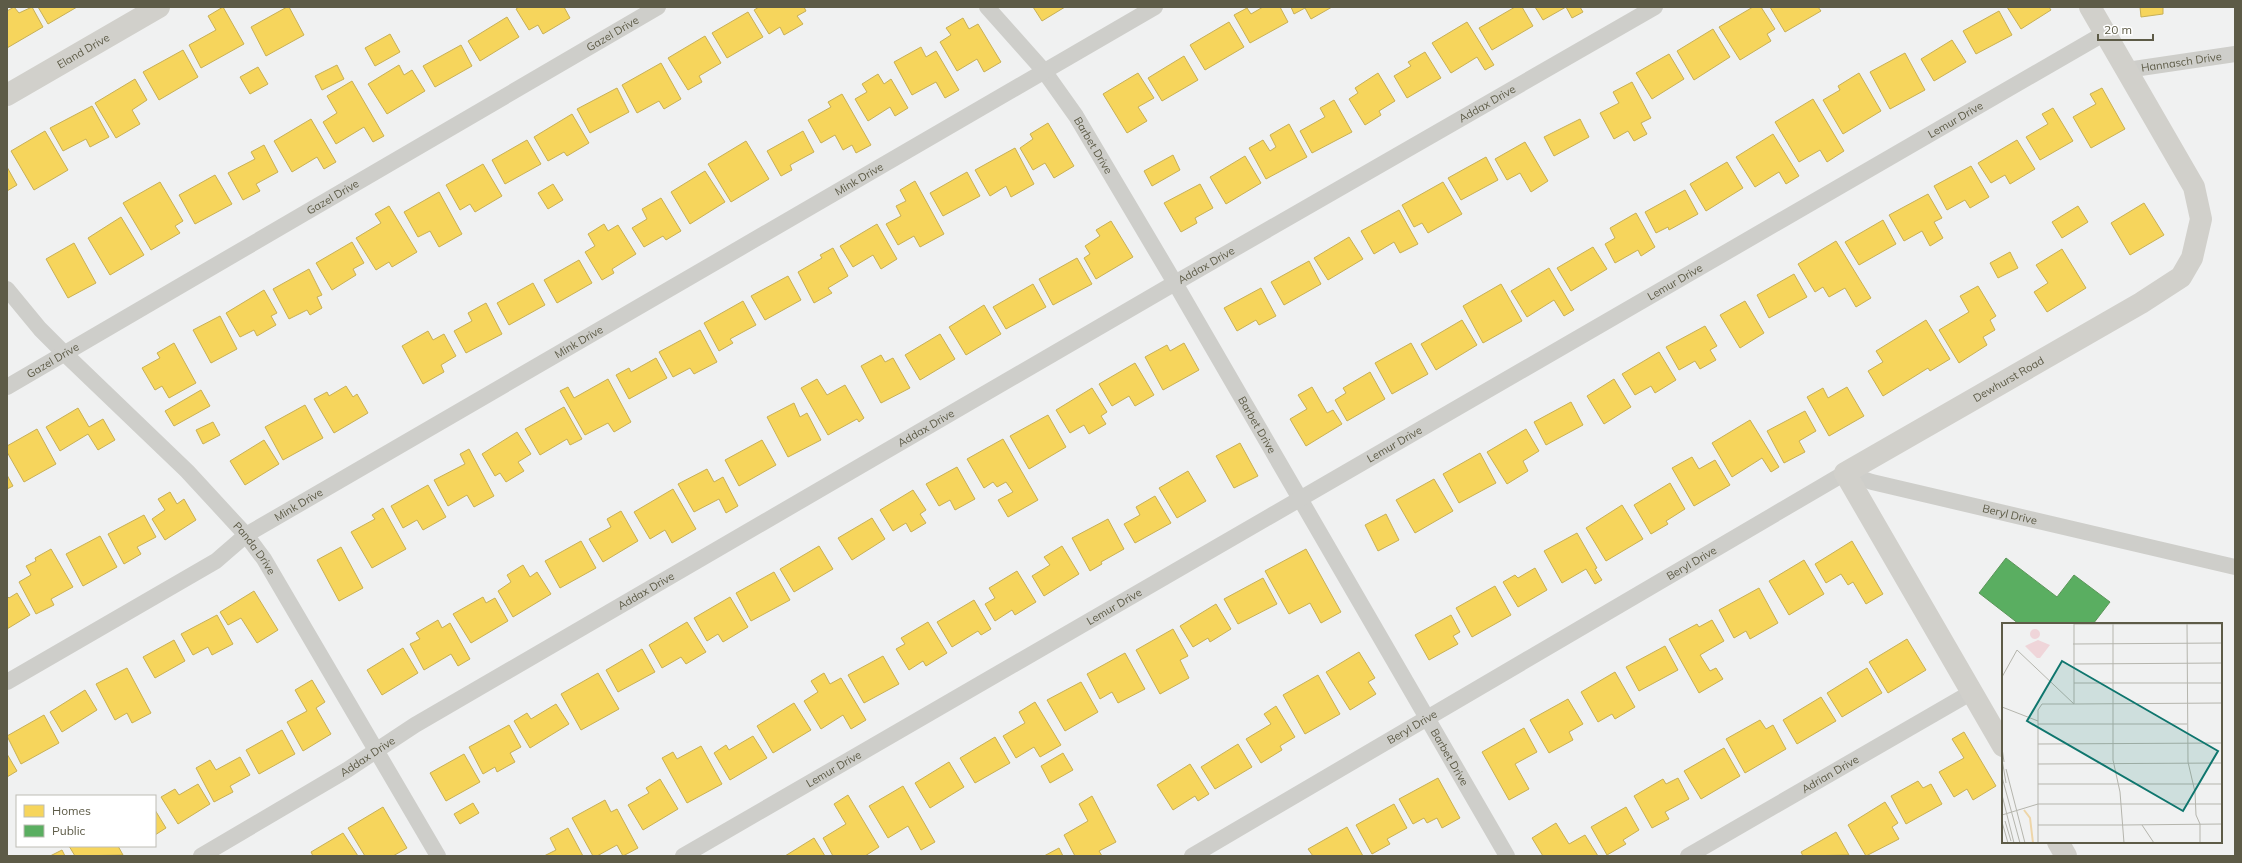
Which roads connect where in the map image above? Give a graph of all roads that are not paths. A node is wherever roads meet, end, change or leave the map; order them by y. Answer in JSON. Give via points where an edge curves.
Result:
{"nodes":[{"id":1,"x":159,"y":7,"type":"edge"},
{"id":2,"x":658,"y":7,"type":"edge"},
{"id":3,"x":987,"y":7,"type":"edge"},
{"id":4,"x":1155,"y":7,"type":"edge"},
{"id":5,"x":1655,"y":7,"type":"edge"},
{"id":6,"x":2090,"y":7,"type":"edge"},
{"id":7,"x":2105,"y":33,"type":"junction"},
{"id":8,"x":2235,"y":54,"type":"edge"},
{"id":9,"x":2127,"y":70,"type":"junction"},
{"id":10,"x":1044,"y":71,"type":"junction"},
{"id":11,"x":7,"y":95,"type":"edge"},
{"id":12,"x":1175,"y":283,"type":"junction"},
{"id":13,"x":7,"y":290,"type":"edge"},
{"id":14,"x":64,"y":353,"type":"junction"},
{"id":15,"x":7,"y":387,"type":"edge"},
{"id":16,"x":1845,"y":473,"type":"junction"},
{"id":17,"x":1300,"y":499,"type":"junction"},
{"id":18,"x":246,"y":535,"type":"junction"},
{"id":19,"x":2235,"y":567,"type":"edge"},
{"id":20,"x":7,"y":682,"type":"edge"},
{"id":21,"x":1972,"y":692,"type":"junction"},
{"id":22,"x":1428,"y":718,"type":"junction"},
{"id":23,"x":2002,"y":744,"type":"edge"},
{"id":24,"x":378,"y":750,"type":"junction"},
{"id":25,"x":2059,"y":843,"type":"edge"},
{"id":26,"x":200,"y":856,"type":"edge"},
{"id":27,"x":438,"y":856,"type":"edge"},
{"id":28,"x":683,"y":856,"type":"edge"},
{"id":29,"x":1192,"y":856,"type":"edge"},
{"id":30,"x":1507,"y":856,"type":"edge"},
{"id":31,"x":1688,"y":856,"type":"edge"},
{"id":32,"x":2066,"y":856,"type":"edge"}],
"edges":[{"from":1,"to":11,"type":"street","name":"Eland Drive"},
{"from":2,"to":14,"type":"street","name":"Gazel Drive"},
{"from":3,"to":10,"type":"street","name":"Barbet Drive"},
{"from":4,"to":10,"type":"street","name":"Mink Drive"},
{"from":5,"to":12,"type":"street","name":"Addax Drive"},
{"from":6,"to":7,"type":"street","name":"Dewhurst Road"},
{"from":7,"to":9,"type":"street","name":"Dewhurst Road"},
{"from":7,"to":17,"type":"street","name":"Lemur Drive"},
{"from":8,"to":9,"type":"street","name":"Hannasch Drive"},
{"from":9,"to":16,"type":"street","name":"Dewhurst Road","via":[[2194,186],[2201,220],[2193,257],[2182,277]]},
{"from":10,"to":12,"type":"street","name":"Barbet Drive","via":[[1076,116]]},
{"from":10,"to":18,"type":"street","name":"Mink Drive"},
{"from":12,"to":17,"type":"street","name":"Barbet Drive"},
{"from":12,"to":24,"type":"street","name":"Addax Drive","via":[[415,725]]},
{"from":13,"to":14,"type":"street","name":"Panda Drive"},
{"from":14,"to":15,"type":"street","name":"Gazel Drive"},
{"from":14,"to":18,"type":"street","name":"Panda Drive","via":[[163,446]]},
{"from":16,"to":19,"type":"street","name":"Beryl Drive","via":[[1872,482]]},
{"from":16,"to":21,"type":"street"},
{"from":16,"to":22,"type":"street","name":"Beryl Drive"},
{"from":17,"to":22,"type":"street","name":"Barbet Drive"},
{"from":17,"to":28,"type":"street","name":"Lemur Drive"},
{"from":18,"to":20,"type":"street","name":"Mink Drive","via":[[216,561]]},
{"from":18,"to":24,"type":"street","name":"Panda Drive","via":[[264,559]]},
{"from":21,"to":23,"type":"street"},
{"from":21,"to":31,"type":"street","name":"Adrian Drive"},
{"from":22,"to":29,"type":"street","name":"Beryl Drive"},
{"from":22,"to":30,"type":"street","name":"Barbet Drive"},
{"from":24,"to":26,"type":"street","name":"Addax Drive"},
{"from":24,"to":27,"type":"street","name":"Panda Drive"},
{"from":25,"to":32,"type":"street"}]}
